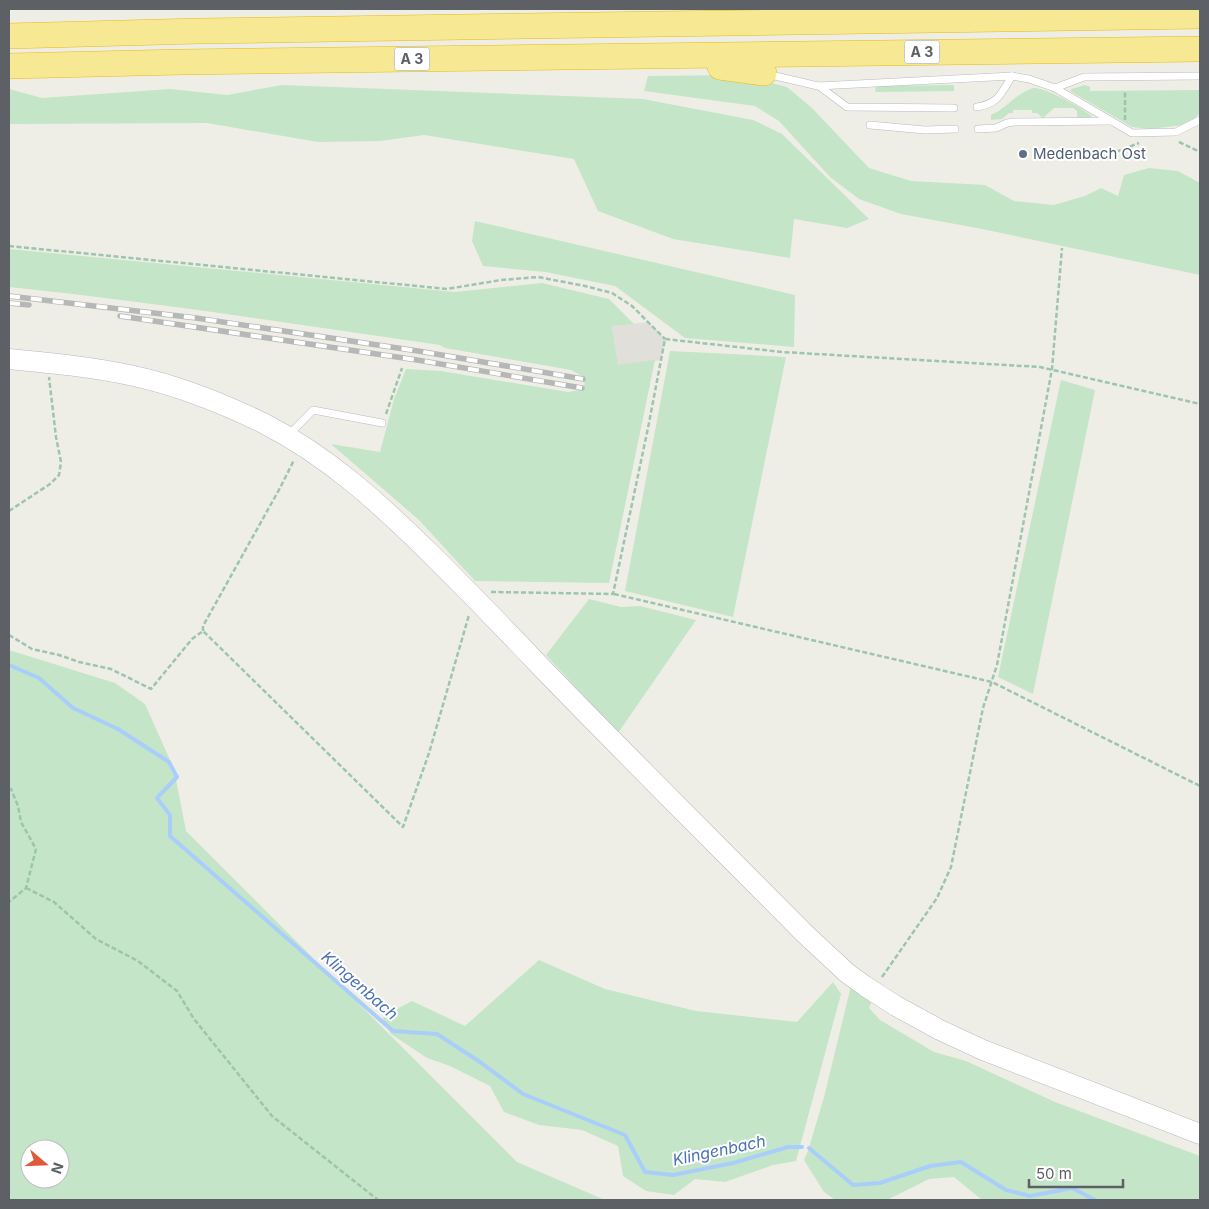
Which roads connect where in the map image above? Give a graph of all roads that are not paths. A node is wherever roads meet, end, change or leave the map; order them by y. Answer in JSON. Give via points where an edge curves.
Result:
{"nodes":[{"id":1,"x":539,"y":9,"type":"edge"},
{"id":2,"x":1200,"y":16,"type":"edge"},
{"id":3,"x":433,"y":29,"type":"junction"},
{"id":4,"x":9,"y":36,"type":"edge"},
{"id":5,"x":1200,"y":48,"type":"edge"},
{"id":6,"x":643,"y":56,"type":"junction"},
{"id":7,"x":9,"y":66,"type":"edge"},
{"id":8,"x":764,"y":73,"type":"joint"},
{"id":9,"x":1012,"y":76,"type":"junction"},
{"id":10,"x":1200,"y":76,"type":"edge"},
{"id":11,"x":818,"y":86,"type":"junction"},
{"id":12,"x":1055,"y":88,"type":"junction"},
{"id":13,"x":977,"y":107,"type":"dead end"},
{"id":14,"x":954,"y":108,"type":"dead end"},
{"id":15,"x":1200,"y":120,"type":"edge"},
{"id":16,"x":1111,"y":121,"type":"junction"},
{"id":17,"x":870,"y":125,"type":"dead end"},
{"id":18,"x":955,"y":129,"type":"dead end"},
{"id":19,"x":978,"y":129,"type":"dead end"},
{"id":20,"x":9,"y":359,"type":"edge"},
{"id":21,"x":382,"y":423,"type":"road end"},
{"id":22,"x":295,"y":441,"type":"junction"},
{"id":23,"x":1200,"y":1134,"type":"edge"}],
"edges":[{"from":1,"to":3,"type":"highway"},
{"from":2,"to":3,"type":"highway","number":"A 3"},
{"from":3,"to":4,"type":"highway","number":"A 3"},
{"from":5,"to":6,"type":"highway","number":"A 3"},
{"from":6,"to":7,"type":"highway","number":"A 3"},
{"from":6,"to":8,"type":"highway"},
{"from":8,"to":11,"type":"lane"},
{"from":9,"to":11,"type":"lane"},
{"from":9,"to":12,"type":"lane"},
{"from":9,"to":13,"type":"lane","via":[[999,97],[989,105]]},
{"from":10,"to":12,"type":"lane","via":[[1084,77]]},
{"from":11,"to":14,"type":"lane","via":[[847,107]]},
{"from":12,"to":16,"type":"lane"},
{"from":15,"to":16,"type":"lane","via":[[1176,132],[1132,133]]},
{"from":16,"to":19,"type":"lane","via":[[1014,122]]},
{"from":17,"to":18,"type":"lane"},
{"from":20,"to":22,"type":"main road","via":[[136,376],[237,411]]},
{"from":21,"to":22,"type":"lane","via":[[313,410]]},
{"from":22,"to":23,"type":"main road","via":[[362,489],[398,521],[847,973],[896,1006],[983,1050]]}]}
